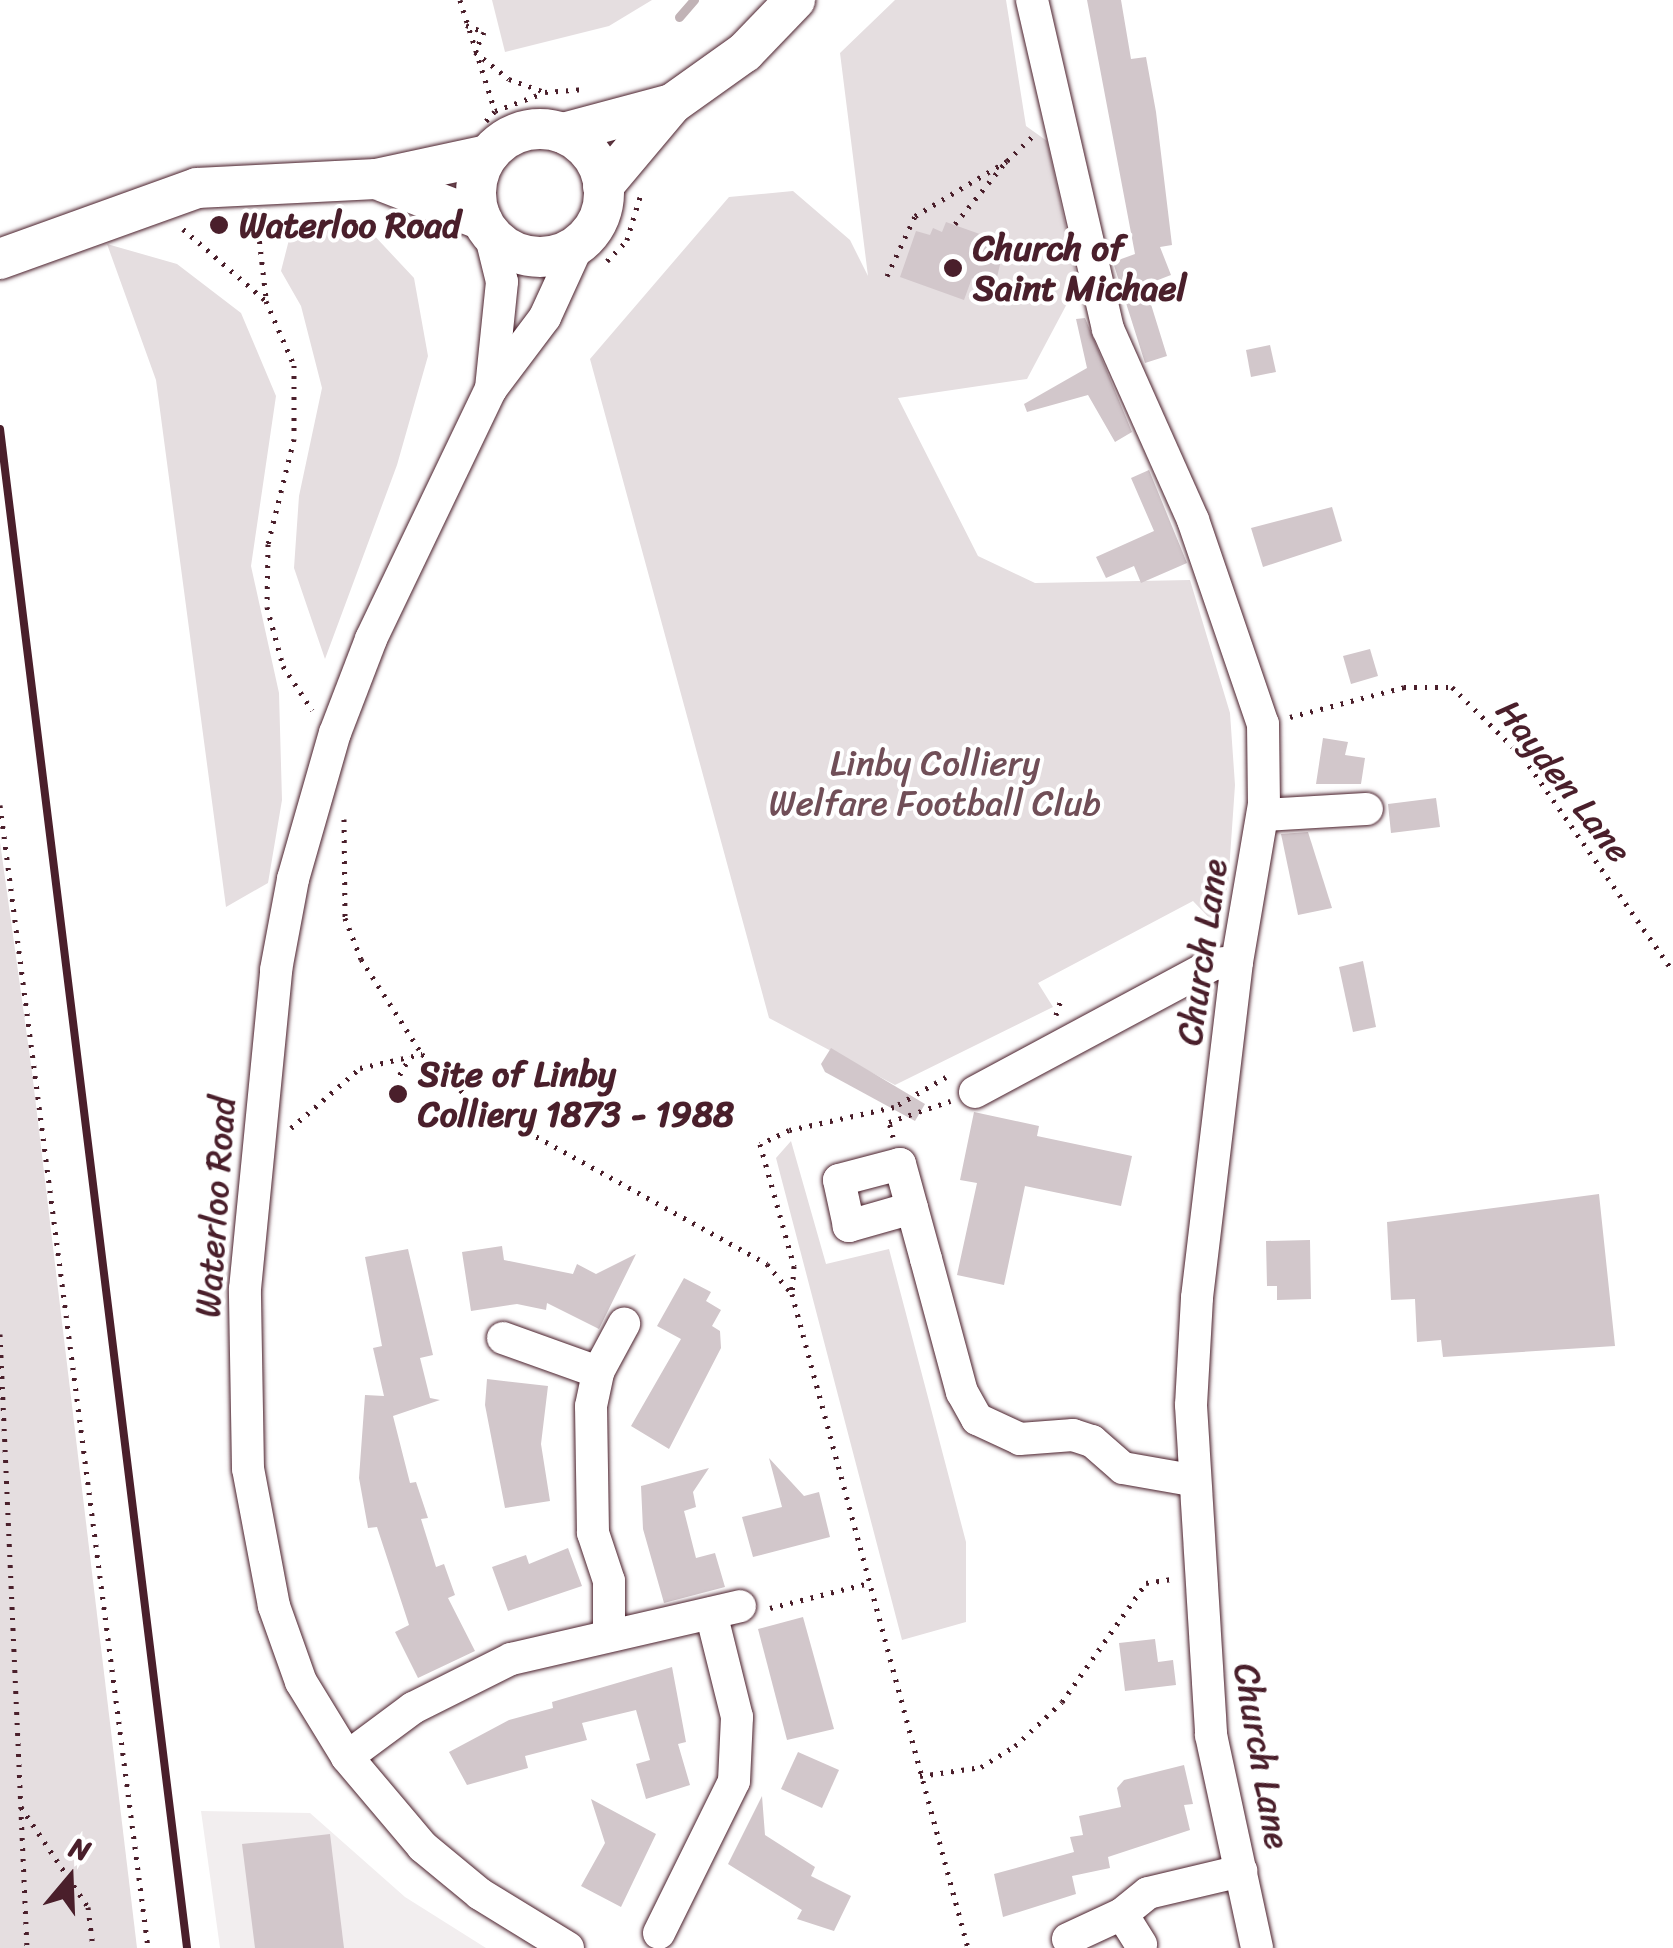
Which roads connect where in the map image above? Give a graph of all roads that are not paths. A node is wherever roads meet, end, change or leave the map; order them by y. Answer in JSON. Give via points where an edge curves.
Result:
{"nodes":[{"id":1,"x":795,"y":0,"type":"edge"},
{"id":2,"x":1032,"y":0,"type":"edge"},
{"id":3,"x":632,"y":130,"type":"junction"},
{"id":4,"x":564,"y":133,"type":"junction"},
{"id":5,"x":488,"y":155,"type":"junction"},
{"id":6,"x":376,"y":179,"type":"junction"},
{"id":7,"x":603,"y":186,"type":"junction"},
{"id":8,"x":486,"y":226,"type":"junction"},
{"id":9,"x":590,"y":256,"type":"junction"},
{"id":10,"x":0,"y":259,"type":"edge"},
{"id":11,"x":491,"y":388,"type":"junction"},
{"id":12,"x":1367,"y":809,"type":"dead end"},
{"id":13,"x":1263,"y":814,"type":"junction"},
{"id":14,"x":1237,"y":962,"type":"junction"},
{"id":15,"x":967,"y":1081,"type":"road end"},
{"id":16,"x":912,"y":1208,"type":"junction"},
{"id":17,"x":624,"y":1324,"type":"dead end"},
{"id":18,"x":503,"y":1338,"type":"dead end"},
{"id":19,"x":598,"y":1372,"type":"junction"},
{"id":20,"x":1191,"y":1480,"type":"junction"},
{"id":21,"x":609,"y":1632,"type":"junction"},
{"id":22,"x":346,"y":1758,"type":"junction"},
{"id":23,"x":1240,"y":1871,"type":"junction"},
{"id":24,"x":1122,"y":1914,"type":"junction"},
{"id":25,"x":660,"y":1933,"type":"dead end"},
{"id":26,"x":1068,"y":1939,"type":"dead end"},
{"id":27,"x":1140,"y":1944,"type":"dead end"},
{"id":28,"x":568,"y":1948,"type":"edge"},
{"id":29,"x":1257,"y":1948,"type":"edge"}],
"edges":[{"from":1,"to":3,"type":"main road","via":[[745,52]]},
{"from":2,"to":13,"type":"street","name":"Church Lane","via":[[1108,329],[1193,520],[1263,724]]},
{"from":3,"to":4,"type":"main road"},
{"from":3,"to":7,"type":"main road"},
{"from":4,"to":5,"type":"main road","via":[[523,130]]},
{"from":4,"to":7,"type":"main road","via":[[595,159]]},
{"from":5,"to":6,"type":"main road"},
{"from":5,"to":8,"type":"main road","via":[[476,194]]},
{"from":6,"to":8,"type":"main road"},
{"from":6,"to":10,"type":"main road","via":[[252,182],[151,200]]},
{"from":7,"to":9,"type":"main road"},
{"from":8,"to":9,"type":"main road","via":[[518,253]]},
{"from":8,"to":11,"type":"street","name":"Waterloo Road","via":[[502,282]]},
{"from":9,"to":11,"type":"street","name":"Waterloo Road"},
{"from":11,"to":22,"type":"street","name":"Waterloo Road","via":[[371,639],[334,733],[290,898],[256,1146],[246,1288],[248,1469],[274,1606],[301,1682]]},
{"from":12,"to":13,"type":"street"},
{"from":13,"to":14,"type":"street","name":"Church Lane"},
{"from":14,"to":15,"type":"street","via":[[1214,964]]},
{"from":14,"to":20,"type":"street","name":"Church Lane","via":[[1197,1298]]},
{"from":16,"to":16,"type":"street","via":[[900,1164],[839,1180],[849,1226]]},
{"from":16,"to":20,"type":"street","via":[[962,1392],[977,1418],[1020,1439],[1092,1441],[1123,1468]]},
{"from":17,"to":19,"type":"street"},
{"from":18,"to":19,"type":"street"},
{"from":19,"to":21,"type":"street","via":[[591,1406],[593,1533],[609,1581]]},
{"from":20,"to":23,"type":"street","name":"Church Lane","via":[[1211,1735]]},
{"from":21,"to":22,"type":"street","via":[[511,1659],[412,1708]]},
{"from":21,"to":25,"type":"street","via":[[726,1610],[737,1717],[734,1781]]},
{"from":22,"to":28,"type":"street","name":"Waterloo Road","via":[[423,1847],[480,1894]]},
{"from":23,"to":24,"type":"street","via":[[1148,1893]]},
{"from":23,"to":29,"type":"street","name":"Church Lane"},
{"from":24,"to":26,"type":"street"},
{"from":24,"to":27,"type":"street"}]}
